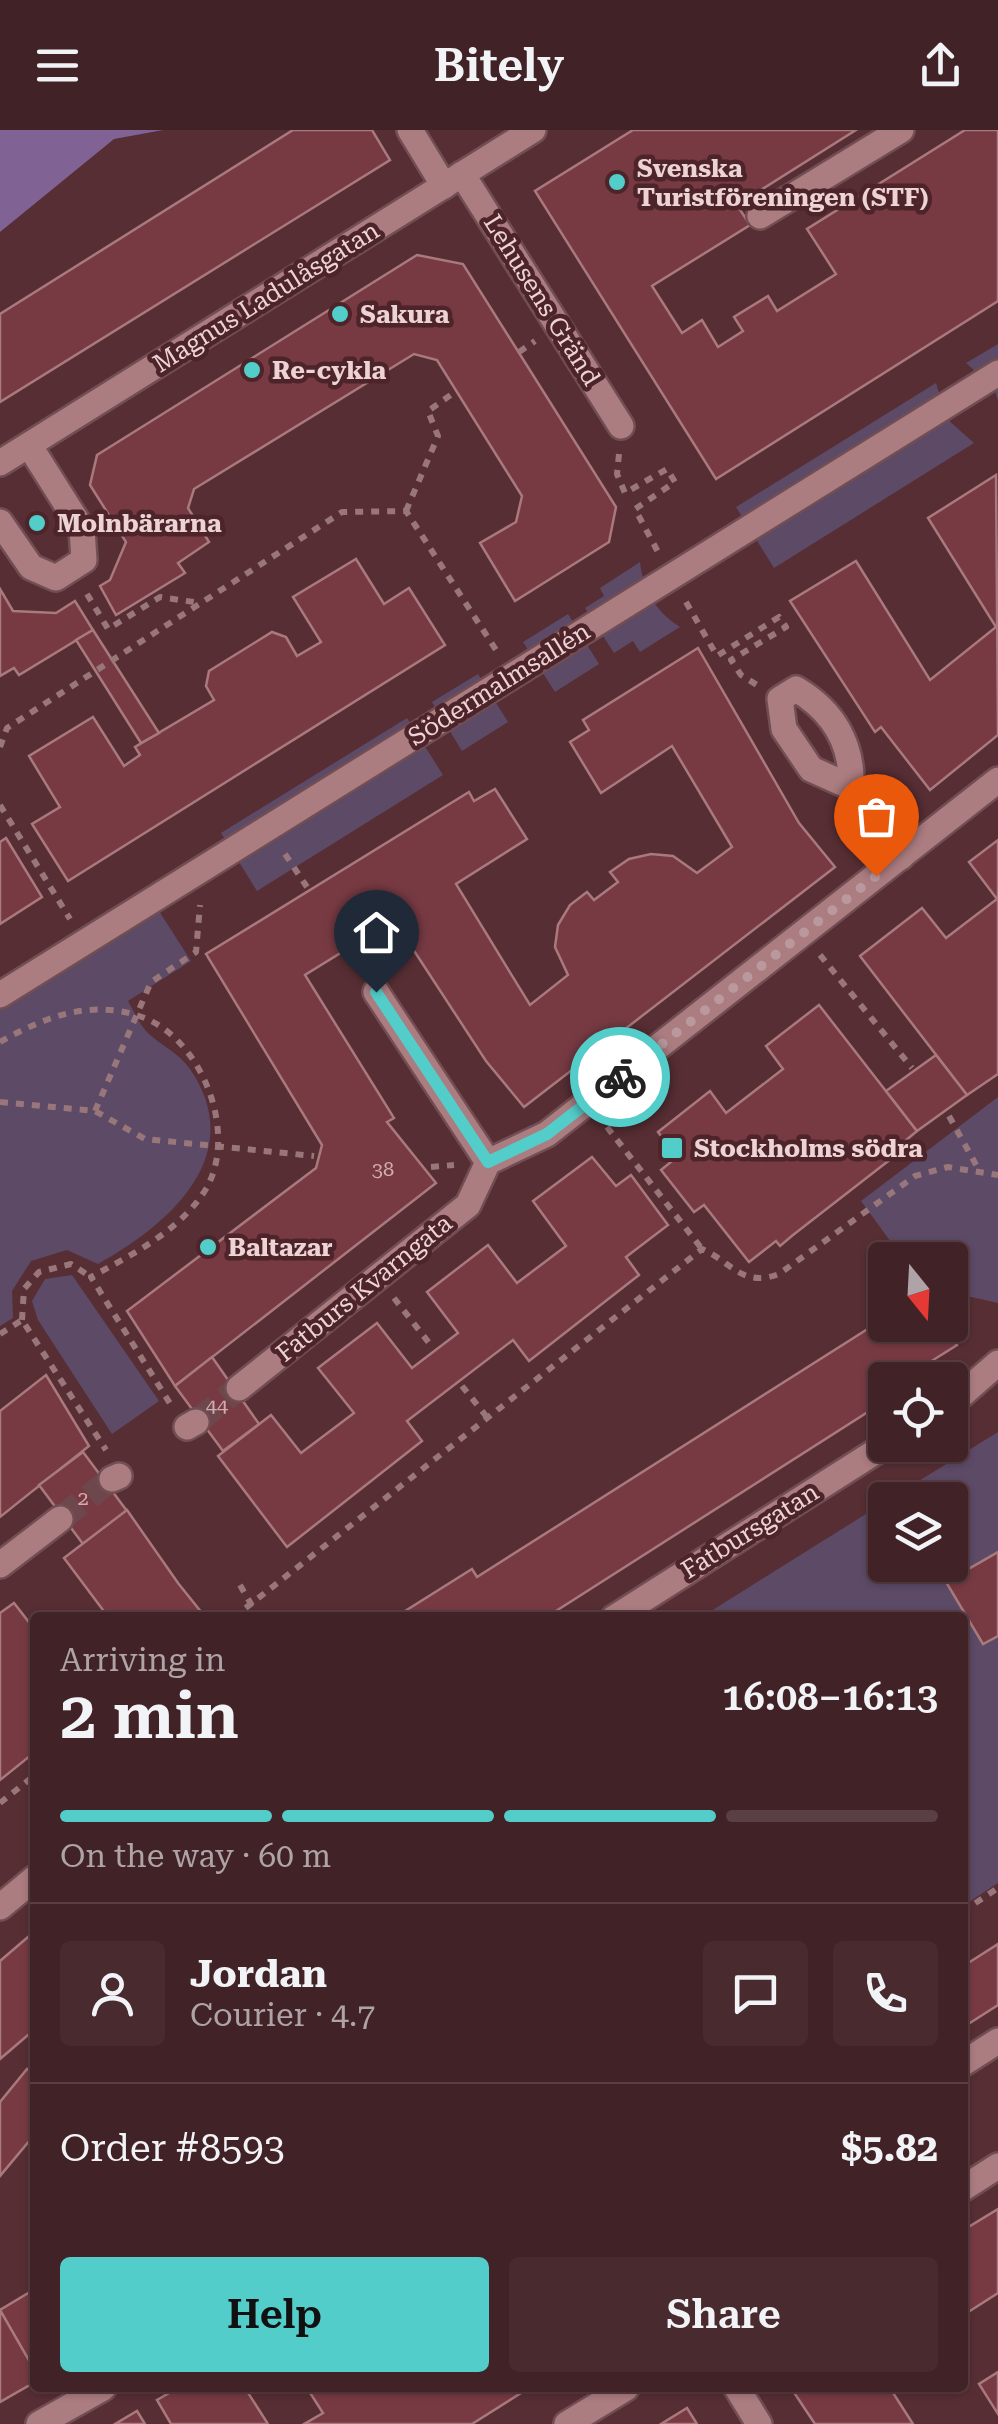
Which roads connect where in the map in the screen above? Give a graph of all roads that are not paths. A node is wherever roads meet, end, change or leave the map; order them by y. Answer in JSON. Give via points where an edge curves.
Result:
{"nodes":[{"id":1,"x":410,"y":130,"type":"edge"},
{"id":2,"x":533,"y":130,"type":"edge"},
{"id":3,"x":901,"y":130,"type":"edge"},
{"id":4,"x":453,"y":180,"type":"junction"},
{"id":5,"x":760,"y":216,"type":"dead end"},
{"id":6,"x":998,"y":372,"type":"edge"},
{"id":7,"x":622,"y":426,"type":"dead end"},
{"id":8,"x":29,"y":445,"type":"junction"},
{"id":9,"x":0,"y":463,"type":"edge"},
{"id":10,"x":0,"y":522,"type":"edge"},
{"id":11,"x":998,"y":780,"type":"edge"},
{"id":12,"x":851,"y":788,"type":"dead end"},
{"id":13,"x":901,"y":857,"type":"junction"},
{"id":14,"x":376,"y":992,"type":"dead end"},
{"id":15,"x":0,"y":995,"type":"edge"},
{"id":16,"x":488,"y":1162,"type":"junction"},
{"id":17,"x":998,"y":1362,"type":"edge"},
{"id":18,"x":239,"y":1388,"type":"tunnel mouth"},
{"id":19,"x":968,"y":1389,"type":"edge"},
{"id":20,"x":868,"y":1456,"type":"edge"},
{"id":21,"x":60,"y":1519,"type":"tunnel mouth"},
{"id":22,"x":0,"y":1565,"type":"edge"},
{"id":23,"x":623,"y":1612,"type":"edge"},
{"id":24,"x":30,"y":1882,"type":"edge"},
{"id":25,"x":0,"y":1907,"type":"edge"},
{"id":26,"x":998,"y":2041,"type":"edge"},
{"id":27,"x":968,"y":2060,"type":"edge"},
{"id":28,"x":998,"y":2166,"type":"edge"},
{"id":29,"x":968,"y":2184,"type":"edge"},
{"id":30,"x":96,"y":2392,"type":"edge"},
{"id":31,"x":619,"y":2392,"type":"edge"},
{"id":32,"x":740,"y":2392,"type":"edge"},
{"id":33,"x":39,"y":2424,"type":"edge"},
{"id":34,"x":566,"y":2424,"type":"edge"},
{"id":35,"x":760,"y":2424,"type":"edge"}],
"edges":[{"from":1,"to":4,"type":"street","name":"Lehusens Gränd"},
{"from":2,"to":4,"type":"street","name":"Magnus Ladulåsgatan"},
{"from":3,"to":5,"type":"street"},
{"from":4,"to":7,"type":"street","name":"Lehusens Gränd"},
{"from":4,"to":8,"type":"street","name":"Magnus Ladulåsgatan"},
{"from":6,"to":15,"type":"street","name":"Södermalmsallén"},
{"from":8,"to":9,"type":"street","name":"Magnus Ladulåsgatan"},
{"from":8,"to":10,"type":"street","via":[[82,529],[84,560],[56,578],[31,566]]},
{"from":11,"to":13,"type":"street"},
{"from":12,"to":13,"type":"street"},
{"from":13,"to":16,"type":"street","via":[[547,1134]]},
{"from":14,"to":16,"type":"street"},
{"from":16,"to":18,"type":"street","name":"Fatburs Kvarngata","via":[[468,1205]]},
{"from":17,"to":19,"type":"street"},
{"from":20,"to":23,"type":"street","name":"Fatbursgatan"},
{"from":21,"to":22,"type":"street"},
{"from":24,"to":25,"type":"street"},
{"from":26,"to":27,"type":"street"},
{"from":28,"to":29,"type":"street"},
{"from":30,"to":33,"type":"street"},
{"from":31,"to":34,"type":"street"},
{"from":32,"to":35,"type":"street"}]}
